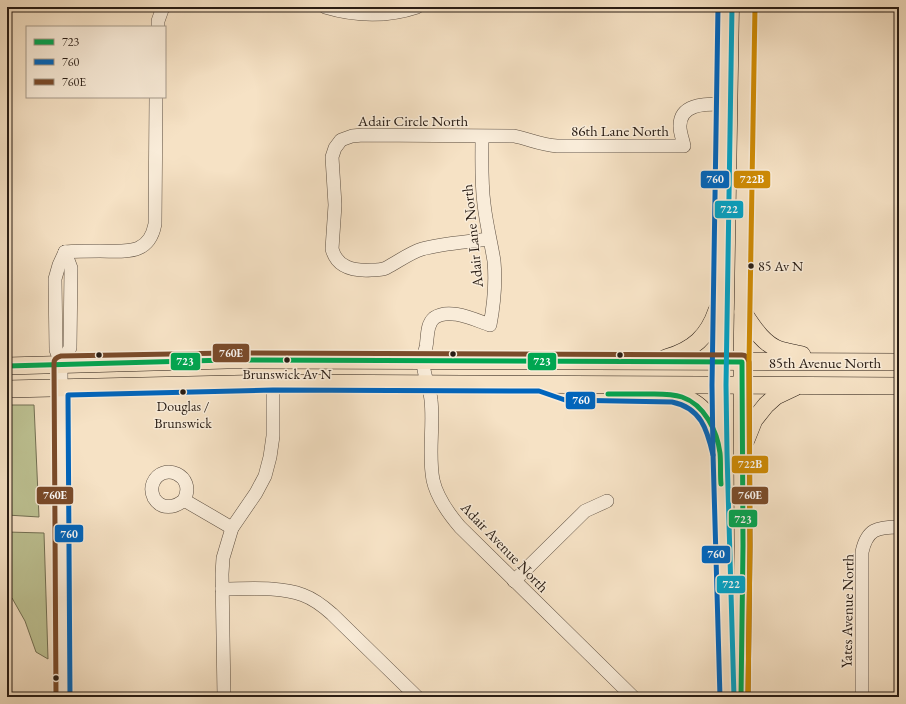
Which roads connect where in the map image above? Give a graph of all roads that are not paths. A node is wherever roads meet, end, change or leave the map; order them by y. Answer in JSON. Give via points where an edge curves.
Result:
{"nodes":[{"id":1,"x":163,"y":7,"type":"edge"},
{"id":2,"x":325,"y":7,"type":"edge"},
{"id":3,"x":417,"y":7,"type":"edge"},
{"id":4,"x":725,"y":7,"type":"edge"},
{"id":5,"x":748,"y":7,"type":"edge"},
{"id":6,"x":158,"y":26,"type":"edge"},
{"id":7,"x":156,"y":98,"type":"edge"},
{"id":8,"x":723,"y":104,"type":"junction"},
{"id":9,"x":482,"y":137,"type":"junction"},
{"id":10,"x":489,"y":239,"type":"junction"},
{"id":11,"x":720,"y":278,"type":"junction"},
{"id":12,"x":743,"y":312,"type":"junction"},
{"id":13,"x":423,"y":360,"type":"junction"},
{"id":14,"x":655,"y":361,"type":"junction"},
{"id":15,"x":719,"y":362,"type":"junction"},
{"id":16,"x":742,"y":362,"type":"junction"},
{"id":17,"x":834,"y":362,"type":"junction"},
{"id":18,"x":899,"y":362,"type":"edge"},
{"id":19,"x":61,"y":364,"type":"junction"},
{"id":20,"x":7,"y":366,"type":"edge"},
{"id":21,"x":272,"y":383,"type":"junction"},
{"id":22,"x":427,"y":384,"type":"junction"},
{"id":23,"x":540,"y":384,"type":"junction"},
{"id":24,"x":719,"y":385,"type":"junction"},
{"id":25,"x":742,"y":385,"type":"junction"},
{"id":26,"x":800,"y":385,"type":"junction"},
{"id":27,"x":899,"y":386,"type":"edge"},
{"id":28,"x":61,"y":388,"type":"junction"},
{"id":29,"x":7,"y":389,"type":"edge"},
{"id":30,"x":742,"y":452,"type":"junction"},
{"id":31,"x":720,"y":453,"type":"junction"},
{"id":32,"x":184,"y":500,"type":"dead end"},
{"id":33,"x":607,"y":501,"type":"dead end"},
{"id":34,"x":899,"y":527,"type":"edge"},
{"id":35,"x":232,"y":528,"type":"junction"},
{"id":36,"x":514,"y":581,"type":"junction"},
{"id":37,"x":222,"y":590,"type":"junction"},
{"id":38,"x":63,"y":697,"type":"edge"},
{"id":39,"x":224,"y":697,"type":"edge"},
{"id":40,"x":417,"y":697,"type":"edge"},
{"id":41,"x":633,"y":697,"type":"edge"},
{"id":42,"x":727,"y":697,"type":"edge"},
{"id":43,"x":741,"y":697,"type":"edge"},
{"id":44,"x":862,"y":697,"type":"edge"}],
"edges":[{"from":1,"to":6,"type":"street"},
{"from":2,"to":3,"type":"street","via":[[355,13],[382,14]]},
{"from":4,"to":8,"type":"main road"},
{"from":5,"to":12,"type":"main road"},
{"from":7,"to":19,"type":"street","via":[[155,224],[151,238],[144,246],[135,250],[65,252],[55,279],[56,350]]},
{"from":8,"to":9,"type":"street","name":"86th Lane North","via":[[698,105],[686,112],[680,123],[684,146],[557,146],[514,136]]},
{"from":8,"to":11,"type":"main road"},
{"from":9,"to":10,"type":"street","name":"Adair Lane North","via":[[482,179]]},
{"from":9,"to":10,"type":"street","name":"Adair Circle North","via":[[363,135],[341,140],[332,156],[335,205],[332,249],[334,256],[345,266],[366,271],[386,268],[421,249]]},
{"from":10,"to":13,"type":"street","name":"Adair Lane North","via":[[494,262],[495,286],[490,325],[461,315],[440,315],[429,325]]},
{"from":11,"to":14,"type":"main road","via":[[718,306],[705,335],[689,349]]},
{"from":11,"to":15,"type":"main road"},
{"from":12,"to":16,"type":"main road"},
{"from":12,"to":17,"type":"main road","via":[[762,338],[775,348]]},
{"from":13,"to":14,"type":"main road","name":"85th Avenue North"},
{"from":13,"to":19,"type":"main road","name":"85th Avenue North","via":[[187,360]]},
{"from":13,"to":22,"type":"street","name":"Adair Avenue North"},
{"from":14,"to":15,"type":"main road","name":"85th Avenue North"},
{"from":15,"to":16,"type":"main road","name":"85th Avenue North"},
{"from":15,"to":24,"type":"main road"},
{"from":16,"to":17,"type":"main road","name":"85th Avenue North"},
{"from":16,"to":25,"type":"main road"},
{"from":17,"to":18,"type":"main road","name":"85th Avenue North"},
{"from":19,"to":20,"type":"main road","name":"85th Avenue North"},
{"from":19,"to":28,"type":"street"},
{"from":21,"to":22,"type":"main road","name":"85th Avenue North"},
{"from":21,"to":28,"type":"main road","name":"85th Avenue North"},
{"from":21,"to":35,"type":"street","via":[[273,436],[265,476]]},
{"from":22,"to":23,"type":"main road","name":"85th Avenue North"},
{"from":22,"to":36,"type":"street","name":"Adair Avenue North","via":[[431,400],[433,480],[439,496],[448,513],[460,527]]},
{"from":23,"to":24,"type":"main road","name":"85th Avenue North"},
{"from":23,"to":31,"type":"main road","via":[[566,393],[673,395],[685,398],[708,417]]},
{"from":24,"to":25,"type":"main road","name":"85th Avenue North"},
{"from":24,"to":31,"type":"main road"},
{"from":25,"to":26,"type":"main road","name":"85th Avenue North"},
{"from":25,"to":30,"type":"main road"},
{"from":26,"to":27,"type":"main road","name":"85th Avenue North"},
{"from":26,"to":30,"type":"main road","via":[[776,396],[766,404],[754,420]]},
{"from":28,"to":29,"type":"main road","name":"85th Avenue North"},
{"from":28,"to":38,"type":"street"},
{"from":30,"to":43,"type":"main road"},
{"from":31,"to":42,"type":"main road"},
{"from":32,"to":35,"type":"street"},
{"from":33,"to":36,"type":"street","via":[[585,512]]},
{"from":34,"to":44,"type":"street","name":"Yates Avenue North","via":[[878,528],[869,534],[864,542]]},
{"from":35,"to":37,"type":"street","via":[[223,558]]},
{"from":36,"to":41,"type":"street","name":"Adair Avenue North"},
{"from":37,"to":39,"type":"street"},
{"from":37,"to":40,"type":"street","via":[[288,591],[304,595],[319,603]]}]}
